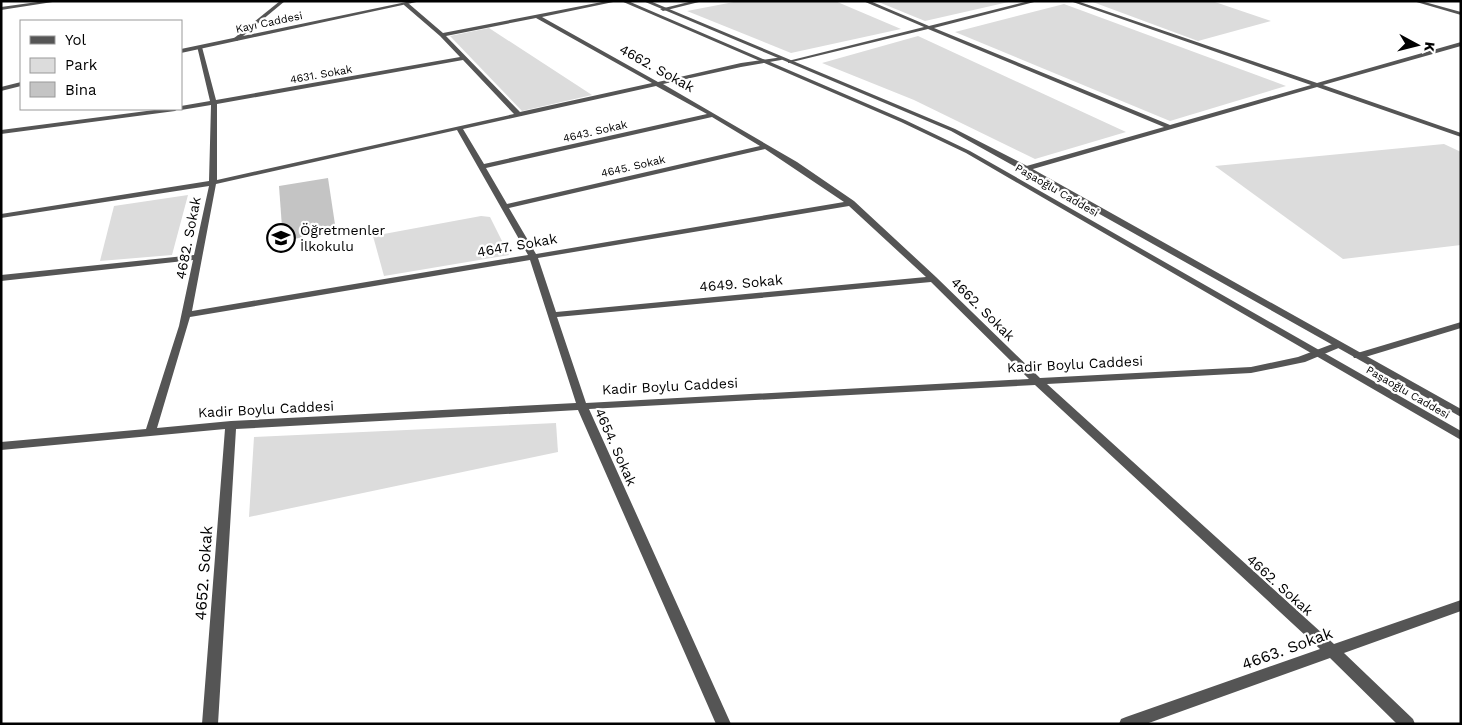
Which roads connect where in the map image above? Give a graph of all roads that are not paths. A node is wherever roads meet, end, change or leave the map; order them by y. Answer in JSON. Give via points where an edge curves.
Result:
{"nodes":[{"id":1,"x":57,"y":1,"type":"edge"},
{"id":2,"x":283,"y":1,"type":"edge"},
{"id":3,"x":419,"y":1,"type":"edge"},
{"id":4,"x":616,"y":1,"type":"edge"},
{"id":5,"x":623,"y":1,"type":"edge"},
{"id":6,"x":646,"y":1,"type":"edge"},
{"id":7,"x":701,"y":1,"type":"edge"},
{"id":8,"x":865,"y":1,"type":"edge"},
{"id":9,"x":1036,"y":1,"type":"edge"},
{"id":10,"x":1072,"y":1,"type":"edge"},
{"id":11,"x":1415,"y":1,"type":"edge"},
{"id":12,"x":406,"y":4,"type":"junction"},
{"id":13,"x":1,"y":9,"type":"edge"},
{"id":14,"x":664,"y":9,"type":"junction"},
{"id":15,"x":1461,"y":14,"type":"edge"},
{"id":16,"x":538,"y":17,"type":"junction"},
{"id":17,"x":928,"y":27,"type":"junction"},
{"id":18,"x":442,"y":35,"type":"junction"},
{"id":19,"x":235,"y":40,"type":"junction"},
{"id":20,"x":1461,"y":44,"type":"edge"},
{"id":21,"x":198,"y":47,"type":"junction"},
{"id":22,"x":182,"y":51,"type":"edge"},
{"id":23,"x":464,"y":58,"type":"junction"},
{"id":24,"x":781,"y":58,"type":"junction"},
{"id":25,"x":763,"y":61,"type":"junction"},
{"id":26,"x":790,"y":62,"type":"junction"},
{"id":27,"x":20,"y":84,"type":"edge"},
{"id":28,"x":657,"y":84,"type":"junction"},
{"id":29,"x":1316,"y":86,"type":"junction"},
{"id":30,"x":1,"y":89,"type":"edge"},
{"id":31,"x":214,"y":104,"type":"junction"},
{"id":32,"x":182,"y":108,"type":"edge"},
{"id":33,"x":167,"y":110,"type":"edge"},
{"id":34,"x":519,"y":115,"type":"junction"},
{"id":35,"x":712,"y":115,"type":"junction"},
{"id":36,"x":458,"y":128,"type":"junction"},
{"id":37,"x":1171,"y":128,"type":"junction"},
{"id":38,"x":1,"y":132,"type":"edge"},
{"id":39,"x":1461,"y":135,"type":"edge"},
{"id":40,"x":766,"y":147,"type":"junction"},
{"id":41,"x":481,"y":167,"type":"junction"},
{"id":42,"x":1026,"y":169,"type":"junction"},
{"id":43,"x":213,"y":183,"type":"junction"},
{"id":44,"x":851,"y":202,"type":"junction"},
{"id":45,"x":505,"y":207,"type":"junction"},
{"id":46,"x":1,"y":216,"type":"edge"},
{"id":47,"x":533,"y":256,"type":"junction"},
{"id":48,"x":199,"y":257,"type":"junction"},
{"id":49,"x":1,"y":278,"type":"edge"},
{"id":50,"x":933,"y":279,"type":"junction"},
{"id":51,"x":187,"y":315,"type":"junction"},
{"id":52,"x":552,"y":315,"type":"junction"},
{"id":53,"x":1461,"y":324,"type":"edge"},
{"id":54,"x":1338,"y":345,"type":"junction"},
{"id":55,"x":1319,"y":354,"type":"junction"},
{"id":56,"x":1358,"y":356,"type":"junction"},
{"id":57,"x":1037,"y":382,"type":"junction"},
{"id":58,"x":582,"y":406,"type":"junction"},
{"id":59,"x":1461,"y":414,"type":"edge"},
{"id":60,"x":231,"y":426,"type":"junction"},
{"id":61,"x":151,"y":431,"type":"junction"},
{"id":62,"x":1461,"y":436,"type":"edge"},
{"id":63,"x":1,"y":446,"type":"edge"},
{"id":64,"x":1461,"y":604,"type":"edge"},
{"id":65,"x":1331,"y":650,"type":"junction"},
{"id":66,"x":210,"y":724,"type":"edge"},
{"id":67,"x":724,"y":724,"type":"edge"},
{"id":68,"x":1126,"y":724,"type":"edge"},
{"id":69,"x":1408,"y":724,"type":"edge"}],
"edges":[{"from":1,"to":13,"type":"street"},
{"from":2,"to":19,"type":"street"},
{"from":3,"to":12,"type":"street","name":"Kayı Caddesi"},
{"from":4,"to":16,"type":"street"},
{"from":5,"to":25,"type":"street","name":"Paşaoğlu Caddesi"},
{"from":6,"to":14,"type":"street","name":"Paşaoğlu Caddesi"},
{"from":7,"to":14,"type":"street"},
{"from":8,"to":17,"type":"street"},
{"from":9,"to":17,"type":"street"},
{"from":10,"to":29,"type":"street"},
{"from":11,"to":15,"type":"street"},
{"from":12,"to":18,"type":"street"},
{"from":12,"to":19,"type":"street","name":"Kayı Caddesi"},
{"from":14,"to":24,"type":"street","name":"Paşaoğlu Caddesi"},
{"from":16,"to":18,"type":"street"},
{"from":16,"to":28,"type":"street","name":"4662. Sokak"},
{"from":17,"to":26,"type":"street"},
{"from":17,"to":37,"type":"street"},
{"from":18,"to":23,"type":"street"},
{"from":19,"to":21,"type":"street","name":"Kayı Caddesi"},
{"from":20,"to":29,"type":"street"},
{"from":21,"to":22,"type":"street","name":"Kayı Caddesi"},
{"from":21,"to":31,"type":"street","name":"4682. Sokak"},
{"from":23,"to":31,"type":"street","name":"4631. Sokak"},
{"from":23,"to":34,"type":"street"},
{"from":24,"to":25,"type":"street"},
{"from":24,"to":26,"type":"street","name":"Paşaoğlu Caddesi"},
{"from":25,"to":28,"type":"street"},
{"from":25,"to":55,"type":"street","name":"Paşaoğlu Caddesi","via":[[968,152]]},
{"from":26,"to":42,"type":"street","name":"Paşaoğlu Caddesi","via":[[952,130]]},
{"from":27,"to":30,"type":"street"},
{"from":28,"to":34,"type":"street"},
{"from":28,"to":35,"type":"street","name":"4662. Sokak"},
{"from":29,"to":37,"type":"street"},
{"from":29,"to":39,"type":"street"},
{"from":31,"to":32,"type":"street","name":"4631. Sokak"},
{"from":31,"to":43,"type":"street","name":"4682. Sokak"},
{"from":33,"to":38,"type":"street"},
{"from":34,"to":36,"type":"street"},
{"from":35,"to":40,"type":"street","name":"4662. Sokak"},
{"from":35,"to":41,"type":"street","name":"4643. Sokak"},
{"from":36,"to":41,"type":"street","name":"4654. Sokak"},
{"from":36,"to":43,"type":"street"},
{"from":37,"to":42,"type":"street"},
{"from":40,"to":44,"type":"street","name":"4662. Sokak"},
{"from":40,"to":45,"type":"street","name":"4645. Sokak"},
{"from":41,"to":45,"type":"street","name":"4654. Sokak"},
{"from":42,"to":54,"type":"street","name":"Paşaoğlu Caddesi"},
{"from":43,"to":46,"type":"street"},
{"from":43,"to":48,"type":"street","name":"4682. Sokak"},
{"from":44,"to":47,"type":"street","name":"4647. Sokak"},
{"from":44,"to":50,"type":"street","name":"4662. Sokak"},
{"from":45,"to":47,"type":"street","name":"4654. Sokak"},
{"from":47,"to":51,"type":"street","name":"4647. Sokak"},
{"from":47,"to":52,"type":"street","name":"4654. Sokak"},
{"from":48,"to":49,"type":"street"},
{"from":48,"to":51,"type":"street","name":"4682. Sokak"},
{"from":50,"to":52,"type":"street","name":"4649. Sokak"},
{"from":50,"to":57,"type":"street","name":"4662. Sokak"},
{"from":51,"to":61,"type":"street","name":"4682. Sokak"},
{"from":52,"to":58,"type":"street","name":"4654. Sokak"},
{"from":53,"to":56,"type":"street"},
{"from":54,"to":55,"type":"street","name":"Kadir Boylu Caddesi"},
{"from":54,"to":56,"type":"street","name":"Paşaoğlu Caddesi"},
{"from":55,"to":57,"type":"street","name":"Kadir Boylu Caddesi","via":[[1282,366],[1251,370]]},
{"from":55,"to":62,"type":"street","name":"Paşaoğlu Caddesi"},
{"from":56,"to":59,"type":"street","name":"Paşaoğlu Caddesi"},
{"from":57,"to":58,"type":"street","name":"Kadir Boylu Caddesi"},
{"from":57,"to":65,"type":"street","name":"4662. Sokak"},
{"from":58,"to":60,"type":"street","name":"Kadir Boylu Caddesi"},
{"from":58,"to":67,"type":"street","name":"4654. Sokak"},
{"from":60,"to":61,"type":"street","name":"Kadir Boylu Caddesi"},
{"from":60,"to":66,"type":"street","name":"4652. Sokak"},
{"from":61,"to":63,"type":"street","name":"Kadir Boylu Caddesi"},
{"from":64,"to":65,"type":"street","name":"4663. Sokak"},
{"from":65,"to":68,"type":"street","name":"4663. Sokak"},
{"from":65,"to":69,"type":"street","name":"4662. Sokak"}]}
